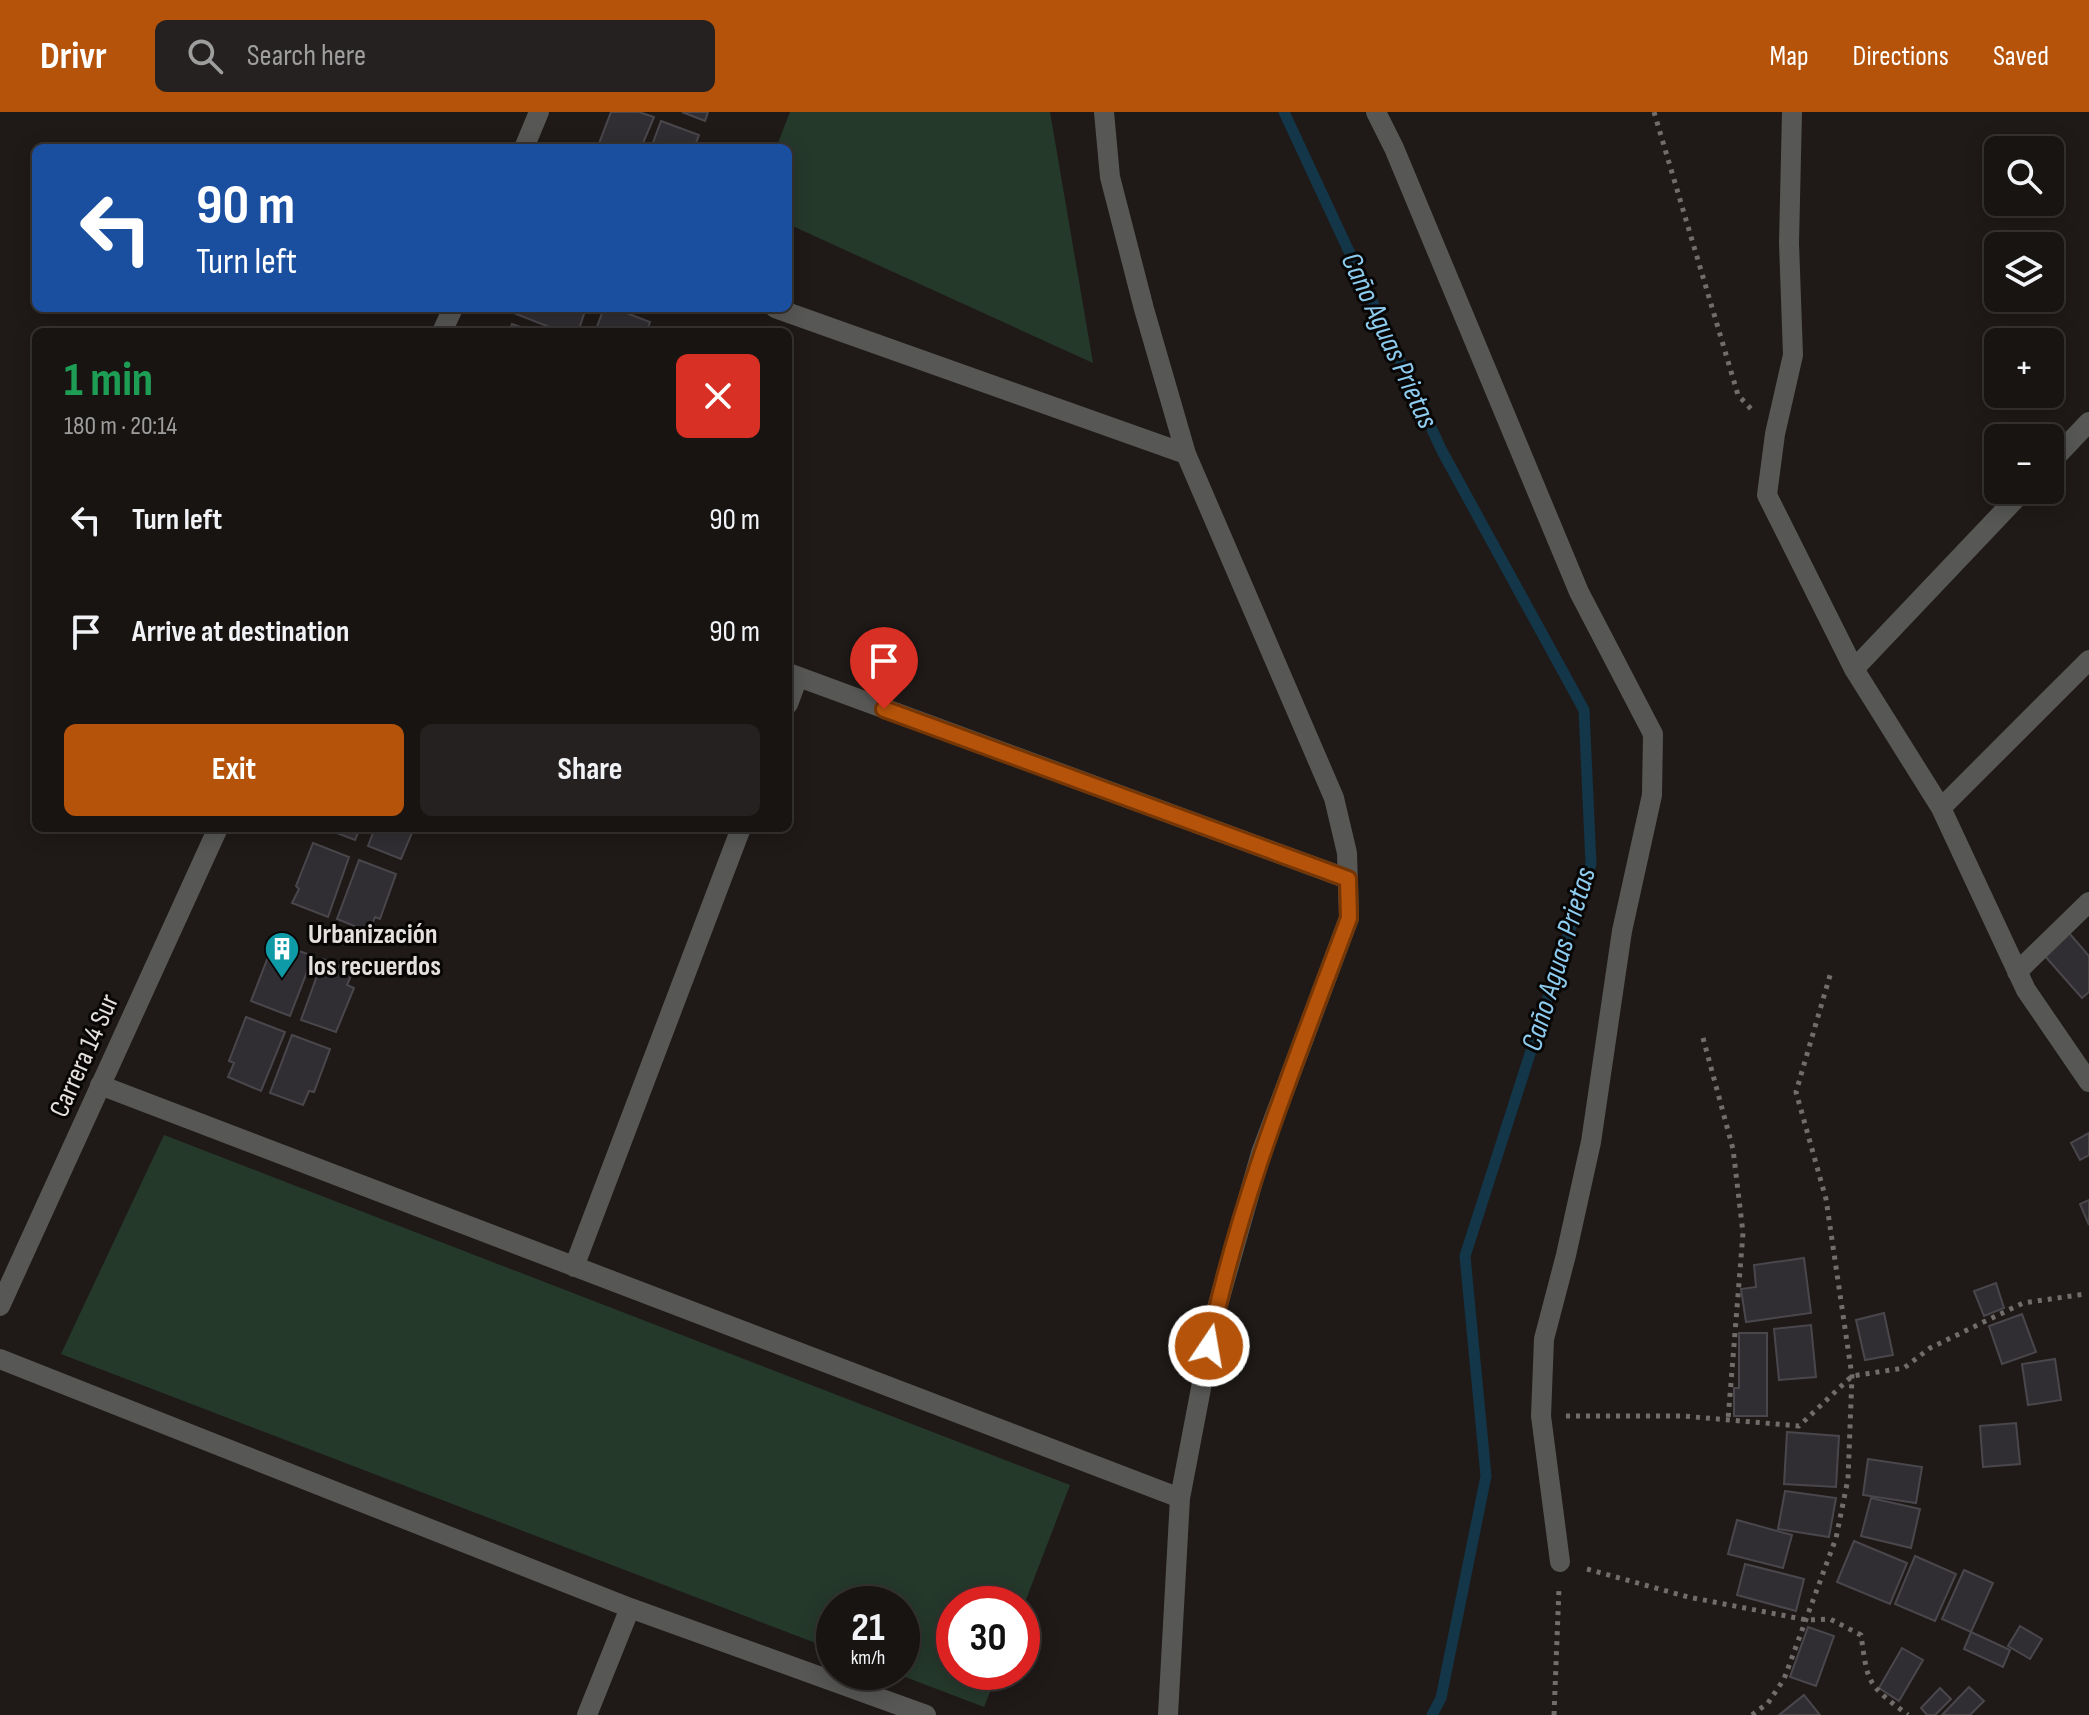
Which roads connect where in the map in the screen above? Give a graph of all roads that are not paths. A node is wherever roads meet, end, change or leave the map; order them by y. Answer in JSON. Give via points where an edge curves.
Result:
{"nodes":[{"id":1,"x":539,"y":112,"type":"edge"},
{"id":2,"x":1104,"y":112,"type":"edge"},
{"id":3,"x":1376,"y":112,"type":"edge"},
{"id":4,"x":1792,"y":112,"type":"edge"},
{"id":5,"x":526,"y":144,"type":"edge"},
{"id":6,"x":786,"y":312,"type":"edge"},
{"id":7,"x":2089,"y":422,"type":"edge"},
{"id":8,"x":2064,"y":448,"type":"edge"},
{"id":9,"x":1186,"y":454,"type":"junction"},
{"id":10,"x":2011,"y":504,"type":"edge"},
{"id":11,"x":2089,"y":660,"type":"edge"},
{"id":12,"x":1854,"y":669,"type":"junction"},
{"id":13,"x":793,"y":675,"type":"edge"},
{"id":14,"x":1941,"y":808,"type":"junction"},
{"id":15,"x":216,"y":832,"type":"edge"},
{"id":16,"x":739,"y":832,"type":"edge"},
{"id":17,"x":1348,"y":879,"type":"junction"},
{"id":18,"x":2089,"y":902,"type":"edge"},
{"id":19,"x":2017,"y":972,"type":"junction"},
{"id":20,"x":2089,"y":1082,"type":"edge"},
{"id":21,"x":100,"y":1085,"type":"junction"},
{"id":22,"x":574,"y":1267,"type":"junction"},
{"id":23,"x":0,"y":1306,"type":"edge"},
{"id":24,"x":0,"y":1359,"type":"edge"},
{"id":25,"x":1180,"y":1498,"type":"junction"},
{"id":26,"x":1560,"y":1562,"type":"road end"},
{"id":27,"x":630,"y":1608,"type":"junction"},
{"id":28,"x":587,"y":1715,"type":"edge"},
{"id":29,"x":926,"y":1715,"type":"edge"},
{"id":30,"x":1168,"y":1715,"type":"edge"}],
"edges":[{"from":1,"to":5,"type":"street"},
{"from":2,"to":9,"type":"street","via":[[1110,177]]},
{"from":3,"to":26,"type":"street","via":[[1579,592],[1653,734],[1652,795],[1622,931],[1591,1142],[1544,1339],[1541,1416]]},
{"from":4,"to":12,"type":"street","via":[[1793,355],[1767,495]]},
{"from":6,"to":9,"type":"street"},
{"from":7,"to":8,"type":"street"},
{"from":9,"to":17,"type":"street","via":[[1334,798]]},
{"from":10,"to":12,"type":"street"},
{"from":11,"to":14,"type":"street"},
{"from":12,"to":14,"type":"street"},
{"from":13,"to":17,"type":"street"},
{"from":14,"to":19,"type":"street"},
{"from":15,"to":21,"type":"street","name":"Carrera 14 Sur"},
{"from":16,"to":22,"type":"street"},
{"from":17,"to":25,"type":"street","via":[[1349,918],[1261,1153],[1219,1301]]},
{"from":18,"to":19,"type":"street"},
{"from":19,"to":20,"type":"street"},
{"from":21,"to":22,"type":"street"},
{"from":21,"to":23,"type":"street","name":"Carrera 14 Sur"},
{"from":22,"to":25,"type":"street"},
{"from":24,"to":27,"type":"street"},
{"from":25,"to":30,"type":"street"},
{"from":27,"to":28,"type":"street"},
{"from":27,"to":29,"type":"street"}]}
